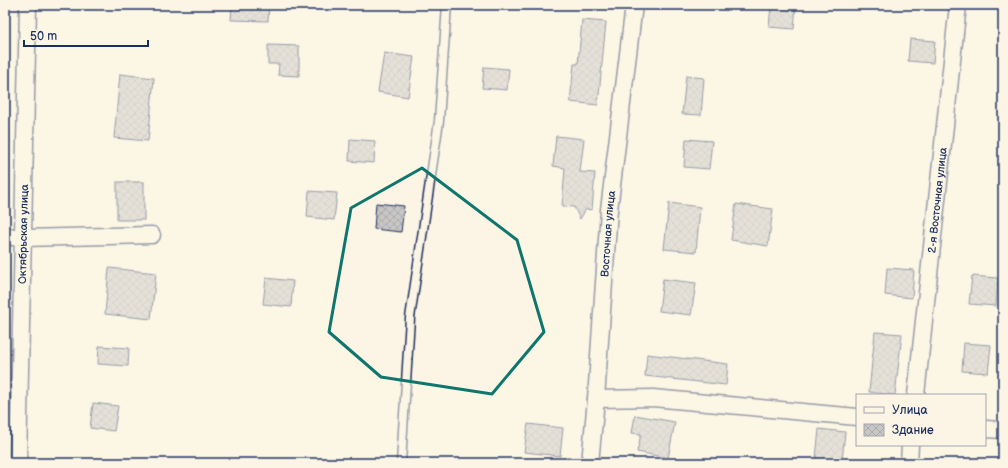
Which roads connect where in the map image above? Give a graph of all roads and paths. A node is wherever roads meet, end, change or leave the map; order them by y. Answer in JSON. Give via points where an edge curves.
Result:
{"nodes":[{"id":1,"x":28,"y":5,"type":"edge"},
{"id":2,"x":447,"y":5,"type":"edge"},
{"id":3,"x":634,"y":5,"type":"edge"},
{"id":4,"x":958,"y":5,"type":"edge"},
{"id":5,"x":152,"y":235,"type":"dead end"},
{"id":6,"x":5,"y":236,"type":"edge"},
{"id":7,"x":22,"y":238,"type":"junction"},
{"id":8,"x":916,"y":394,"type":"edge"},
{"id":9,"x":596,"y":399,"type":"junction"},
{"id":10,"x":856,"y":417,"type":"edge"},
{"id":11,"x":986,"y":429,"type":"edge"},
{"id":12,"x":1003,"y":430,"type":"edge"},
{"id":13,"x":910,"y":446,"type":"edge"},
{"id":14,"x":18,"y":463,"type":"edge"},
{"id":15,"x":402,"y":463,"type":"edge"},
{"id":16,"x":590,"y":463,"type":"edge"},
{"id":17,"x":908,"y":463,"type":"edge"}],
"edges":[{"from":1,"to":7,"type":"street","name":"Октябрьская улица"},
{"from":2,"to":15,"type":"lane","via":[[439,121],[410,318]]},
{"from":3,"to":9,"type":"street","name":"Восточная улица","via":[[609,210]]},
{"from":4,"to":8,"type":"street","name":"2-я Восточная улица"},
{"from":5,"to":7,"type":"street"},
{"from":6,"to":7,"type":"street"},
{"from":7,"to":14,"type":"street","name":"Октябрьская улица"},
{"from":9,"to":10,"type":"street","via":[[653,398]]},
{"from":9,"to":16,"type":"street","name":"Восточная улица"},
{"from":11,"to":12,"type":"street"},
{"from":13,"to":17,"type":"street"}]}
